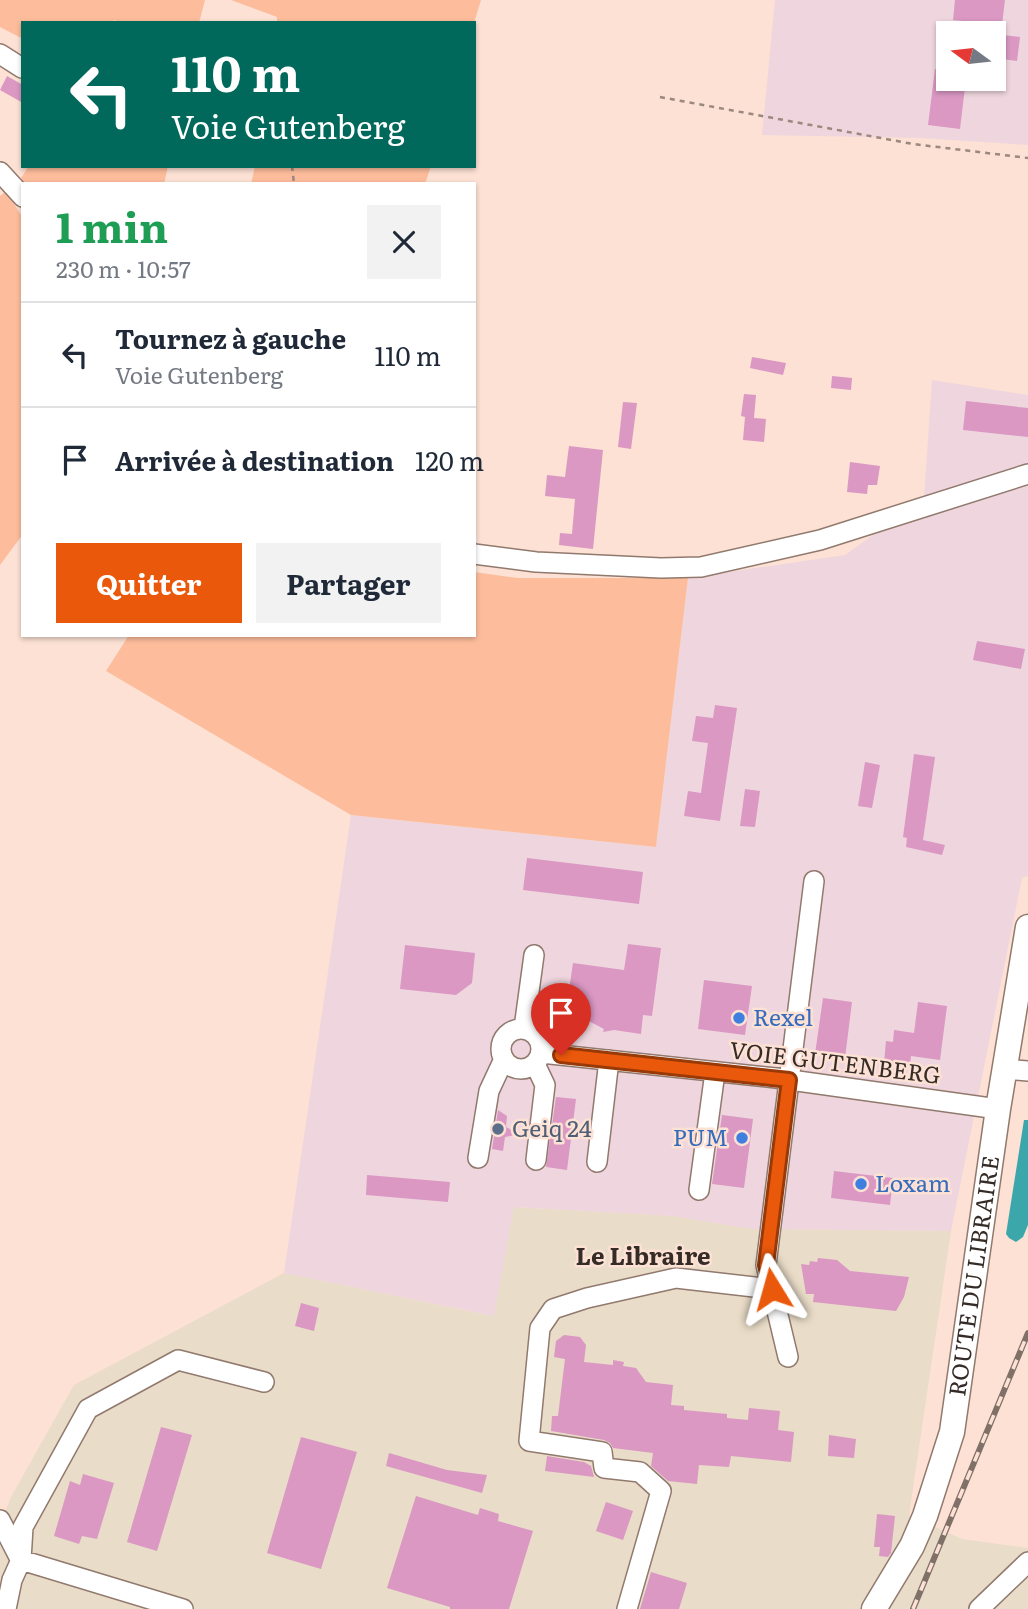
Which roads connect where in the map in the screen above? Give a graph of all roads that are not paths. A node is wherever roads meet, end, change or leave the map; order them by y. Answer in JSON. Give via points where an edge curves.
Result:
{"nodes":[{"id":1,"x":0,"y":54,"type":"edge"},
{"id":2,"x":21,"y":67,"type":"edge"},
{"id":3,"x":0,"y":172,"type":"edge"},
{"id":4,"x":21,"y":195,"type":"edge"},
{"id":5,"x":1028,"y":474,"type":"edge"},
{"id":6,"x":476,"y":554,"type":"edge"},
{"id":7,"x":814,"y":881,"type":"dead end"},
{"id":8,"x":1028,"y":927,"type":"edge"},
{"id":9,"x":534,"y":955,"type":"dead end"},
{"id":10,"x":524,"y":1028,"type":"junction"},
{"id":11,"x":504,"y":1059,"type":"junction"},
{"id":12,"x":538,"y":1059,"type":"junction"},
{"id":13,"x":609,"y":1060,"type":"junction"},
{"id":14,"x":1016,"y":1070,"type":"edge"},
{"id":15,"x":715,"y":1072,"type":"junction"},
{"id":16,"x":789,"y":1080,"type":"junction"},
{"id":17,"x":998,"y":1109,"type":"junction"},
{"id":18,"x":478,"y":1158,"type":"dead end"},
{"id":19,"x":536,"y":1160,"type":"dead end"},
{"id":20,"x":597,"y":1162,"type":"dead end"},
{"id":21,"x":699,"y":1190,"type":"dead end"},
{"id":22,"x":772,"y":1289,"type":"junction"},
{"id":23,"x":788,"y":1356,"type":"dead end"},
{"id":24,"x":264,"y":1382,"type":"dead end"},
{"id":25,"x":0,"y":1520,"type":"edge"},
{"id":26,"x":21,"y":1560,"type":"junction"},
{"id":27,"x":1028,"y":1562,"type":"edge"},
{"id":28,"x":6,"y":1609,"type":"edge"},
{"id":29,"x":183,"y":1609,"type":"edge"},
{"id":30,"x":627,"y":1609,"type":"edge"},
{"id":31,"x":874,"y":1609,"type":"edge"},
{"id":32,"x":979,"y":1609,"type":"edge"}],
"edges":[{"from":1,"to":2,"type":"street"},
{"from":3,"to":4,"type":"street"},
{"from":5,"to":6,"type":"street","via":[[820,540],[701,566],[536,562]]},
{"from":7,"to":16,"type":"street"},
{"from":8,"to":14,"type":"main road","name":"ROUTE DU LIBRAIRE"},
{"from":9,"to":10,"type":"street"},
{"from":10,"to":11,"type":"street","via":[[505,1037]]},
{"from":10,"to":12,"type":"street","via":[[540,1041]]},
{"from":11,"to":12,"type":"street","via":[[522,1069]]},
{"from":11,"to":18,"type":"street","via":[[489,1091]]},
{"from":12,"to":13,"type":"street","name":"VOIE GUTENBERG"},
{"from":12,"to":19,"type":"street","via":[[545,1085]]},
{"from":13,"to":15,"type":"street","name":"VOIE GUTENBERG"},
{"from":13,"to":20,"type":"street"},
{"from":14,"to":17,"type":"main road","name":"ROUTE DU LIBRAIRE"},
{"from":15,"to":16,"type":"street","name":"VOIE GUTENBERG"},
{"from":15,"to":21,"type":"street"},
{"from":16,"to":17,"type":"street","name":"VOIE GUTENBERG"},
{"from":16,"to":22,"type":"street","via":[[766,1265]]},
{"from":17,"to":31,"type":"main road","name":"ROUTE DU LIBRAIRE","via":[[952,1432],[912,1546]]},
{"from":22,"to":23,"type":"street"},
{"from":22,"to":30,"type":"street","via":[[676,1279],[553,1309],[540,1328],[528,1441],[602,1452],[604,1468],[640,1472],[661,1490]]},
{"from":24,"to":26,"type":"street","via":[[178,1360],[88,1409],[23,1527]]},
{"from":25,"to":26,"type":"street"},
{"from":26,"to":28,"type":"street"},
{"from":26,"to":29,"type":"street"},
{"from":27,"to":32,"type":"street"}]}
